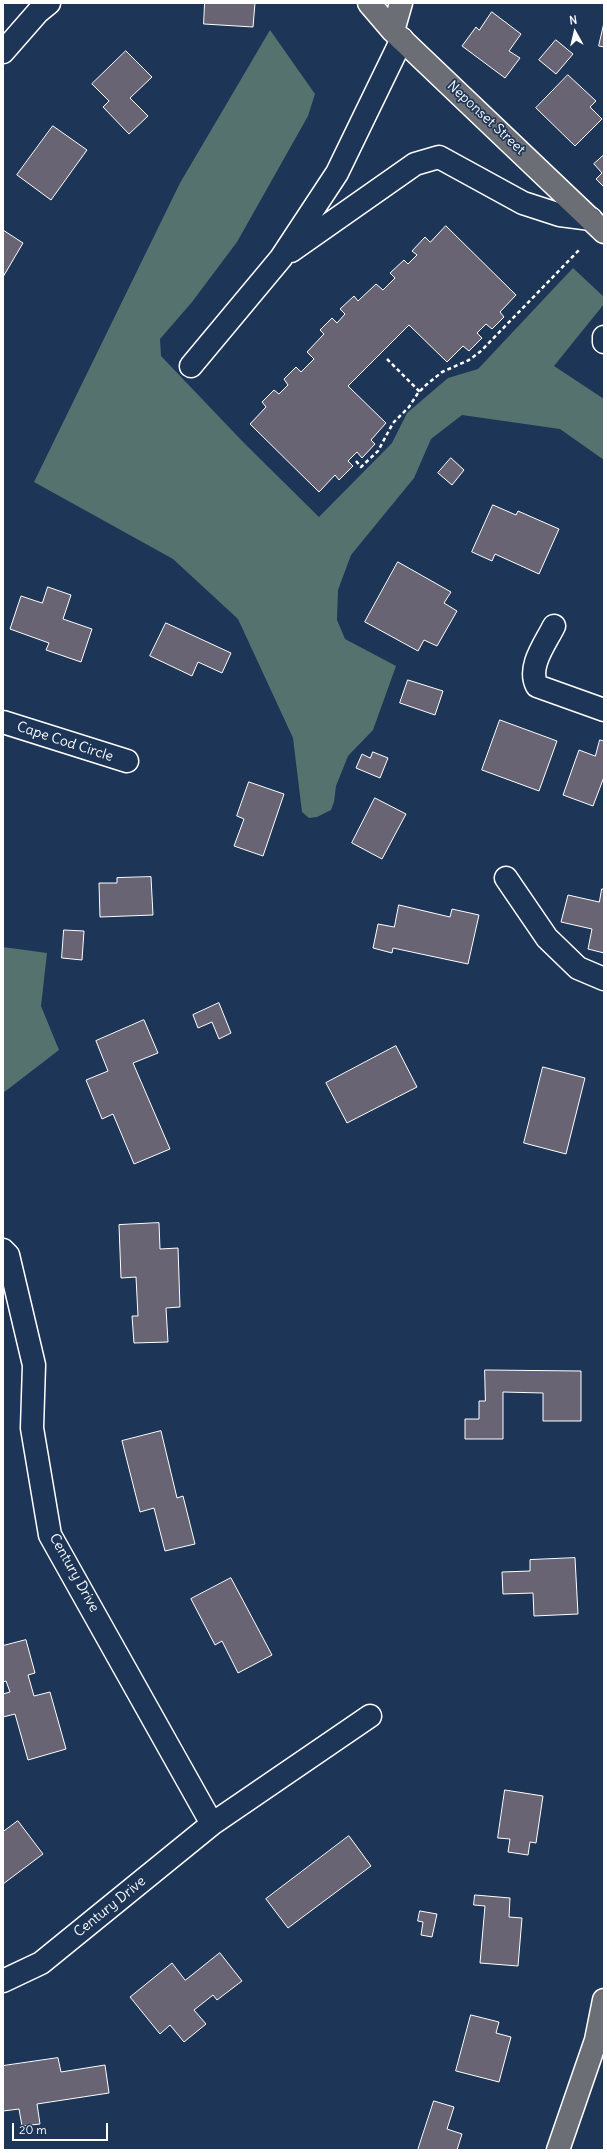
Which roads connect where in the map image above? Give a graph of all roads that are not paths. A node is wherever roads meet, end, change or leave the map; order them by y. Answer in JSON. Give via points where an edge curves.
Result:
{"nodes":[{"id":1,"x":49,"y":3,"type":"edge"},
{"id":2,"x":369,"y":3,"type":"edge"},
{"id":3,"x":401,"y":3,"type":"edge"},
{"id":4,"x":398,"y":35,"type":"junction"},
{"id":5,"x":3,"y":52,"type":"edge"},
{"id":6,"x":597,"y":225,"type":"edge"},
{"id":7,"x":281,"y":258,"type":"junction"},
{"id":8,"x":604,"y":337,"type":"edge"},
{"id":9,"x":604,"y":342,"type":"edge"},
{"id":10,"x":191,"y":366,"type":"dead end"},
{"id":11,"x":554,"y":626,"type":"dead end"},
{"id":12,"x":604,"y":710,"type":"edge"},
{"id":13,"x":3,"y":722,"type":"edge"},
{"id":14,"x":127,"y":761,"type":"dead end"},
{"id":15,"x":506,"y":878,"type":"dead end"},
{"id":16,"x":604,"y":979,"type":"edge"},
{"id":17,"x":3,"y":1250,"type":"edge"},
{"id":18,"x":370,"y":1716,"type":"dead end"},
{"id":19,"x":212,"y":1824,"type":"junction"},
{"id":20,"x":3,"y":1981,"type":"edge"},
{"id":21,"x":603,"y":2009,"type":"edge"},
{"id":22,"x":558,"y":2150,"type":"edge"}],
"edges":[{"from":1,"to":5,"type":"street"},
{"from":2,"to":4,"type":"main road","name":"Neponset Street"},
{"from":3,"to":4,"type":"main road"},
{"from":4,"to":6,"type":"main road","name":"Neponset Street"},
{"from":4,"to":7,"type":"street","via":[[338,173]]},
{"from":6,"to":7,"type":"street","via":[[523,203],[439,157],[415,164]]},
{"from":7,"to":10,"type":"street"},
{"from":8,"to":9,"type":"street"},
{"from":11,"to":12,"type":"street","via":[[533,668],[533,679],[537,686]]},
{"from":13,"to":14,"type":"street","name":"Cape Cod Circle"},
{"from":15,"to":16,"type":"street","via":[[547,938],[578,968]]},
{"from":17,"to":19,"type":"street","name":"Century Drive","via":[[8,1256],[34,1365],[32,1428],[50,1535]]},
{"from":18,"to":19,"type":"street","name":"Century Drive"},
{"from":19,"to":20,"type":"street","name":"Century Drive","via":[[41,1963]]},
{"from":21,"to":22,"type":"main road","via":[[596,2040]]}]}
